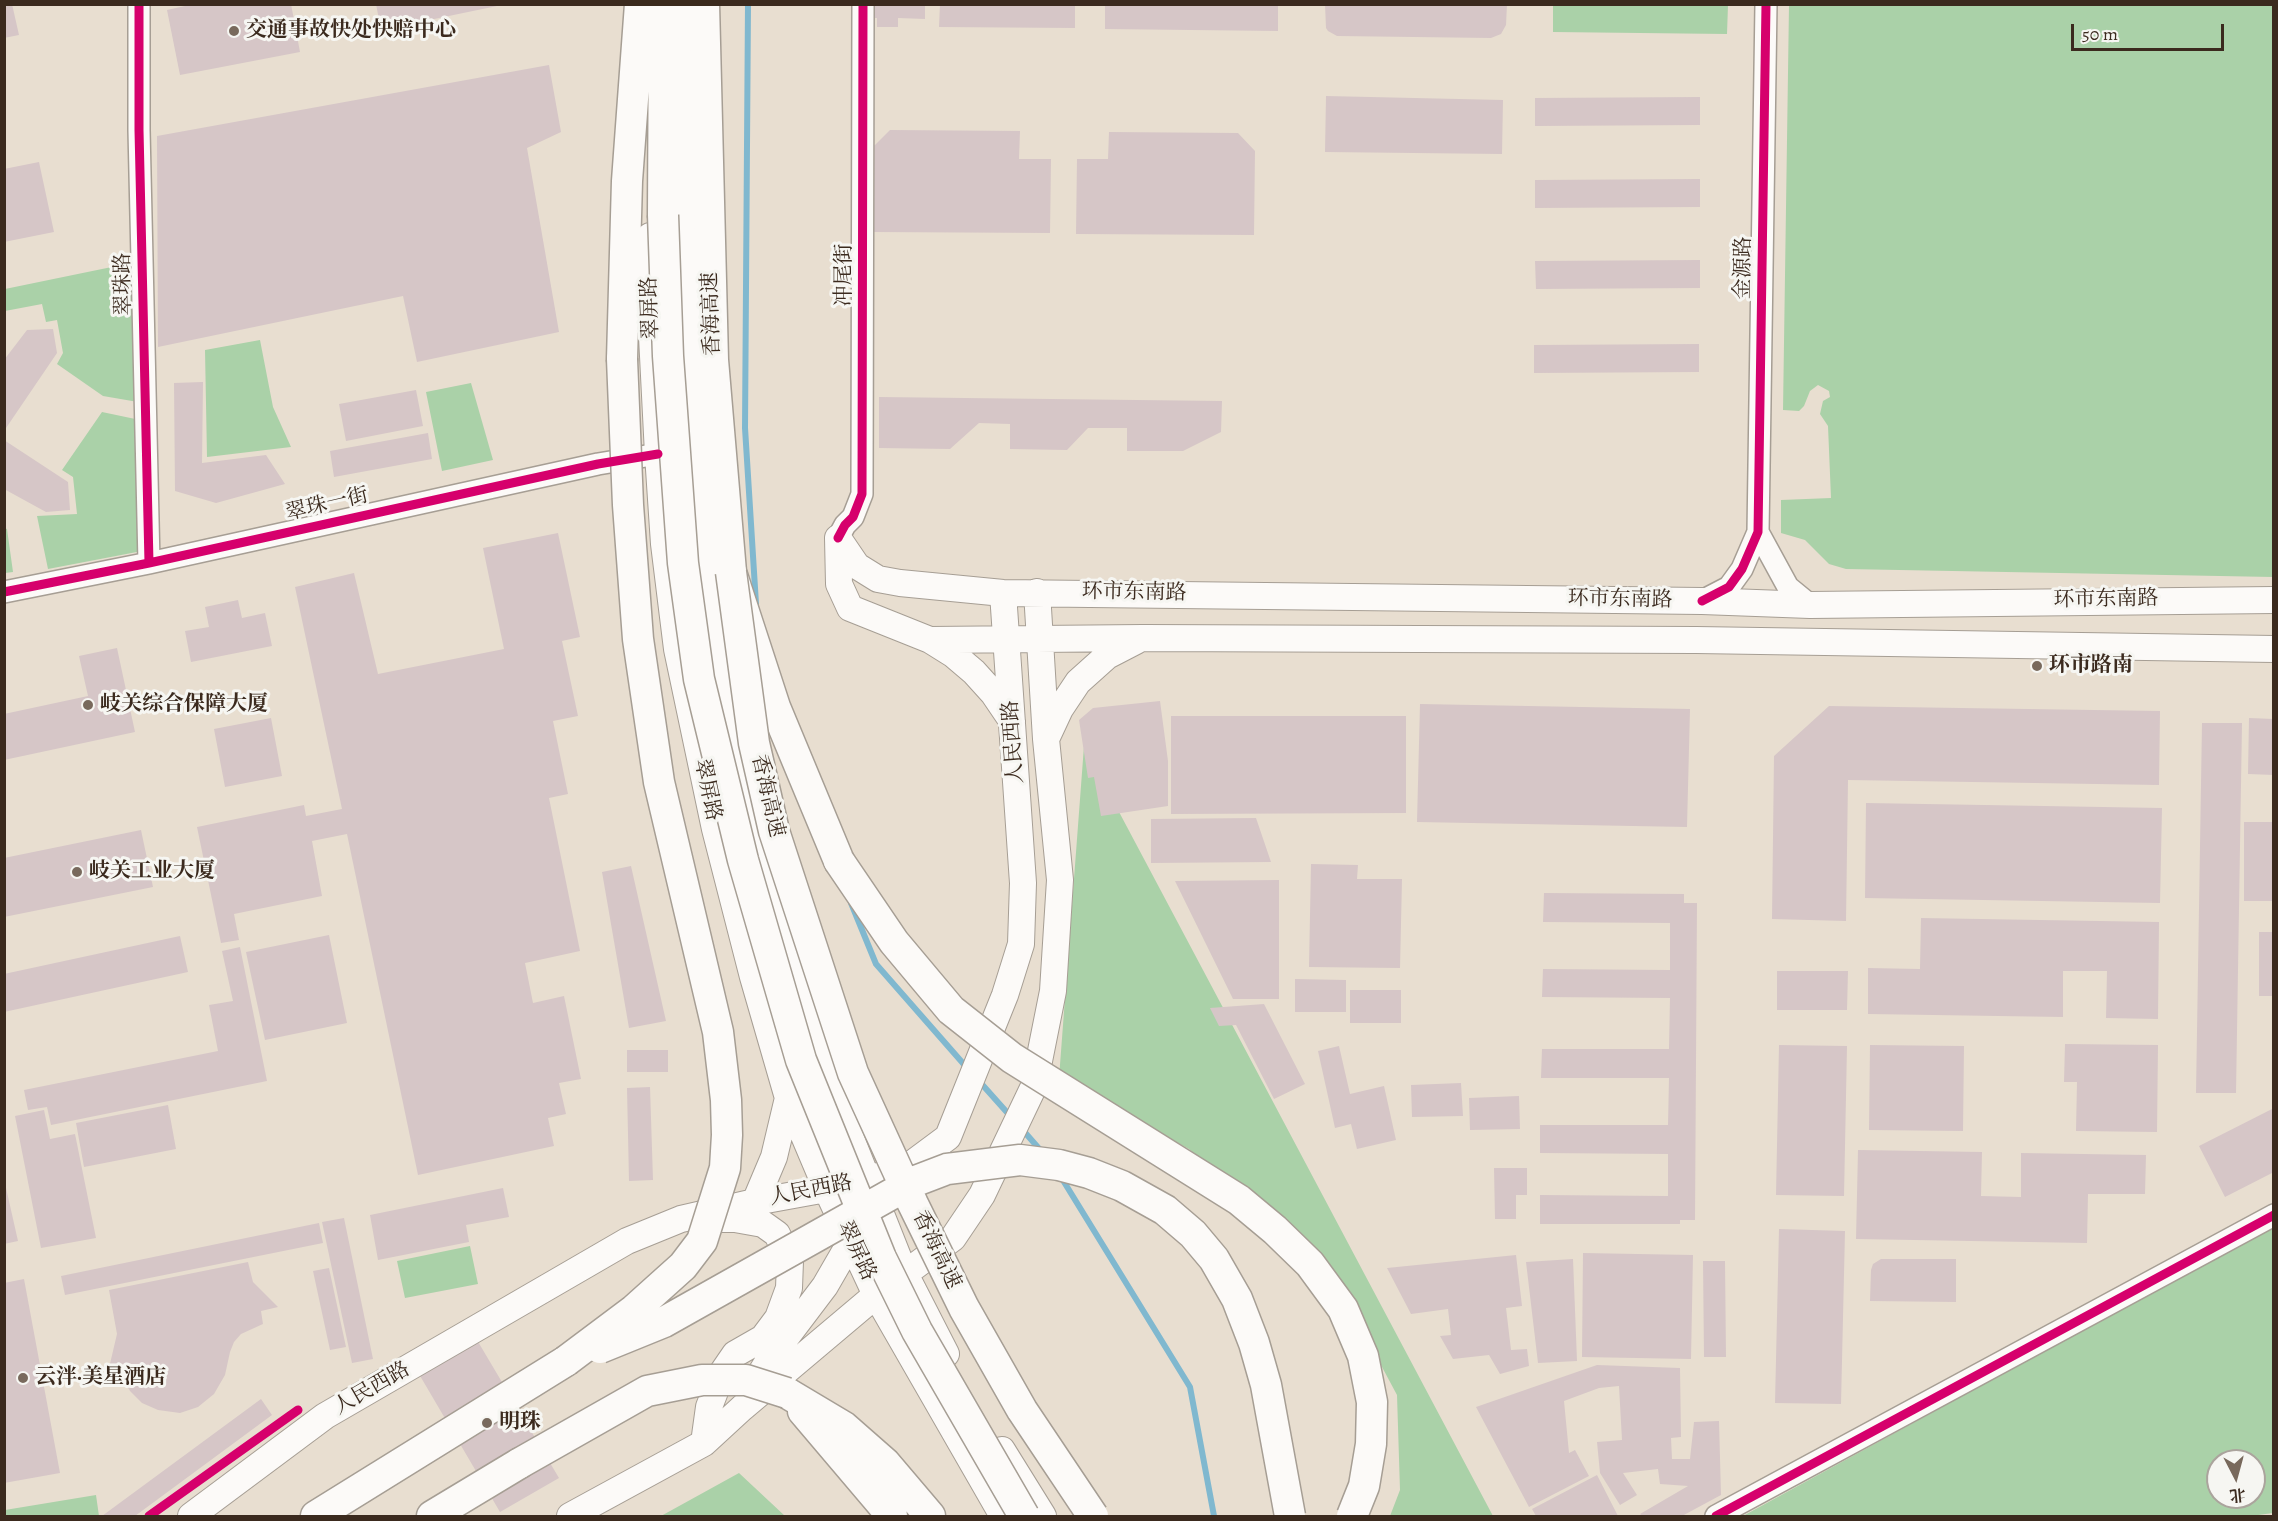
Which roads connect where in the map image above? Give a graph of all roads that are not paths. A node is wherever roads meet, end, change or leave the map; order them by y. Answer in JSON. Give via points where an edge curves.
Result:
{"nodes":[{"id":1,"x":139,"y":4,"type":"edge"},
{"id":2,"x":640,"y":4,"type":"edge"},
{"id":3,"x":653,"y":4,"type":"edge"},
{"id":4,"x":664,"y":4,"type":"edge"},
{"id":5,"x":683,"y":4,"type":"edge"},
{"id":6,"x":704,"y":4,"type":"edge"},
{"id":7,"x":863,"y":4,"type":"edge"},
{"id":8,"x":1766,"y":4,"type":"edge"},
{"id":9,"x":658,"y":454,"type":"junction"},
{"id":10,"x":1758,"y":532,"type":"junction"},
{"id":11,"x":838,"y":538,"type":"junction"},
{"id":12,"x":149,"y":563,"type":"junction"},
{"id":13,"x":731,"y":572,"type":"junction"},
{"id":14,"x":4,"y":592,"type":"edge"},
{"id":15,"x":1003,"y":592,"type":"junction"},
{"id":16,"x":1037,"y":592,"type":"junction"},
{"id":17,"x":2274,"y":600,"type":"edge"},
{"id":18,"x":1702,"y":601,"type":"junction"},
{"id":19,"x":1810,"y":605,"type":"junction"},
{"id":20,"x":1143,"y":638,"type":"junction"},
{"id":21,"x":1006,"y":639,"type":"junction"},
{"id":22,"x":1038,"y":639,"type":"junction"},
{"id":23,"x":930,"y":640,"type":"junction"},
{"id":24,"x":2274,"y":649,"type":"edge"},
{"id":25,"x":1012,"y":722,"type":"junction"},
{"id":26,"x":1046,"y":739,"type":"junction"},
{"id":27,"x":788,"y":1098,"type":"junction"},
{"id":28,"x":868,"y":1180,"type":"junction"},
{"id":29,"x":827,"y":1190,"type":"junction"},
{"id":30,"x":755,"y":1202,"type":"junction"},
{"id":31,"x":2274,"y":1215,"type":"edge"},
{"id":32,"x":681,"y":1219,"type":"junction"},
{"id":33,"x":851,"y":1241,"type":"junction"},
{"id":34,"x":904,"y":1272,"type":"junction"},
{"id":35,"x":876,"y":1295,"type":"junction"},
{"id":36,"x":566,"y":1361,"type":"junction"},
{"id":37,"x":787,"y":1393,"type":"junction"},
{"id":38,"x":742,"y":1408,"type":"junction"},
{"id":39,"x":704,"y":1443,"type":"junction"},
{"id":40,"x":191,"y":1516,"type":"edge"},
{"id":41,"x":316,"y":1516,"type":"edge"},
{"id":42,"x":432,"y":1516,"type":"edge"},
{"id":43,"x":570,"y":1516,"type":"edge"},
{"id":44,"x":892,"y":1516,"type":"edge"},
{"id":45,"x":930,"y":1516,"type":"edge"},
{"id":46,"x":1003,"y":1516,"type":"edge"},
{"id":47,"x":1024,"y":1516,"type":"edge"},
{"id":48,"x":1043,"y":1516,"type":"edge"},
{"id":49,"x":1093,"y":1516,"type":"edge"},
{"id":50,"x":1290,"y":1516,"type":"edge"},
{"id":51,"x":1352,"y":1516,"type":"edge"},
{"id":52,"x":1716,"y":1516,"type":"edge"}],
"edges":[{"from":1,"to":12,"type":"street","name":"翠珠路"},
{"from":2,"to":36,"type":"highway","bridge":true,"via":[[627,181],[622,359],[636,617],[659,782],[718,1032],[727,1135],[725,1168],[702,1241],[683,1266],[634,1310]]},
{"from":3,"to":9,"type":"main road","name":"翠屏路","via":[[650,297]]},
{"from":4,"to":47,"type":"highway","name":"香海高速","bridge":true,"via":[[663,215],[668,356],[683,563],[699,679],[722,777],[774,974],[820,1109],[881,1258],[917,1330]]},
{"from":5,"to":28,"type":"main road","name":"翠屏路","via":[[692,340],[711,576],[730,719],[780,926],[829,1083]]},
{"from":6,"to":13,"type":"highway","name":"香海高速","via":[[713,360]]},
{"from":7,"to":11,"type":"street","name":"冲尾街","via":[[862,494],[853,517]]},
{"from":8,"to":10,"type":"street","name":"金源路"},
{"from":9,"to":12,"type":"street","name":"翠珠一街"},
{"from":9,"to":27,"type":"main road","name":"翠屏路","via":[[677,649],[715,829]]},
{"from":10,"to":18,"type":"street","via":[[1742,569],[1729,587]]},
{"from":10,"to":19,"type":"street","via":[[1788,587]]},
{"from":11,"to":15,"type":"main road","name":"环市东南路","via":[[857,566],[878,579]]},
{"from":11,"to":23,"type":"main road","via":[[840,584],[850,608]]},
{"from":12,"to":14,"type":"street","name":"翠珠一街"},
{"from":13,"to":49,"type":"highway","name":"香海高速","bridge":true,"via":[[754,743],[774,831],[853,1073],[964,1308],[1022,1410]]},
{"from":13,"to":51,"type":"highway","bridge":true,"via":[[775,707],[839,861],[894,942],[951,1010],[1012,1058],[1239,1200],[1310,1264],[1343,1309],[1363,1356],[1372,1402],[1364,1486]]},
{"from":15,"to":16,"type":"main road","name":"环市东南路"},
{"from":15,"to":21,"type":"main road","name":"人民西路"},
{"from":16,"to":18,"type":"main road","name":"环市东南路"},
{"from":16,"to":22,"type":"main road","name":"人民西路"},
{"from":17,"to":19,"type":"main road","name":"环市东南路"},
{"from":18,"to":19,"type":"main road","name":"环市东南路"},
{"from":20,"to":22,"type":"main road","name":"环市东南路"},
{"from":20,"to":24,"type":"main road","name":"环市东南路","via":[[1684,640]]},
{"from":20,"to":26,"type":"main road","via":[[1107,656],[1078,682]]},
{"from":21,"to":22,"type":"main road","name":"环市东南路"},
{"from":21,"to":23,"type":"main road","name":"环市东南路"},
{"from":21,"to":25,"type":"main road","name":"人民西路"},
{"from":22,"to":26,"type":"main road","name":"人民西路"},
{"from":23,"to":25,"type":"main road","via":[[974,672]]},
{"from":25,"to":28,"type":"main road","name":"人民西路","via":[[1023,883],[1021,944],[1005,995],[948,1137],[913,1163]]},
{"from":26,"to":34,"type":"main road","name":"人民西路","via":[[1060,880],[1053,991],[1034,1086],[982,1195],[953,1238]]},
{"from":27,"to":29,"type":"main road","name":"翠屏路"},
{"from":27,"to":30,"type":"main road","via":[[774,1157]]},
{"from":28,"to":29,"type":"main road","name":"人民西路"},
{"from":28,"to":33,"type":"main road"},
{"from":28,"to":34,"type":"main road","name":"翠屏路"},
{"from":29,"to":30,"type":"main road","name":"人民西路"},
{"from":29,"to":33,"type":"main road","name":"翠屏路"},
{"from":30,"to":32,"type":"main road","name":"人民西路"},
{"from":31,"to":52,"type":"street"},
{"from":32,"to":39,"type":"main road","via":[[735,1219],[763,1224],[777,1233],[790,1261],[789,1288],[778,1318],[763,1338],[735,1354],[722,1372],[708,1407]]},
{"from":32,"to":40,"type":"main road","name":"人民西路","via":[[627,1241],[326,1416]]},
{"from":33,"to":35,"type":"main road","name":"翠屏路"},
{"from":33,"to":38,"type":"main road","via":[[825,1286],[751,1388]]},
{"from":34,"to":35,"type":"main road","name":"人民西路"},
{"from":34,"to":48,"type":"main road","name":"翠屏路","via":[[958,1378]]},
{"from":35,"to":38,"type":"main road","name":"人民西路"},
{"from":35,"to":46,"type":"main road","name":"翠屏路"},
{"from":36,"to":41,"type":"highway"},
{"from":36,"to":50,"type":"highway","bridge":true,"via":[[664,1322],[913,1182],[947,1169],[1020,1160],[1059,1165],[1122,1186],[1165,1210],[1214,1259],[1237,1299],[1254,1343],[1266,1385]]},
{"from":37,"to":42,"type":"highway","bridge":true,"via":[[746,1380],[702,1380],[646,1391]]},
{"from":37,"to":44,"type":"highway"},
{"from":37,"to":45,"type":"highway","via":[[844,1427],[885,1463]]},
{"from":38,"to":39,"type":"main road","name":"人民西路"},
{"from":39,"to":43,"type":"main road","name":"人民西路"}]}
